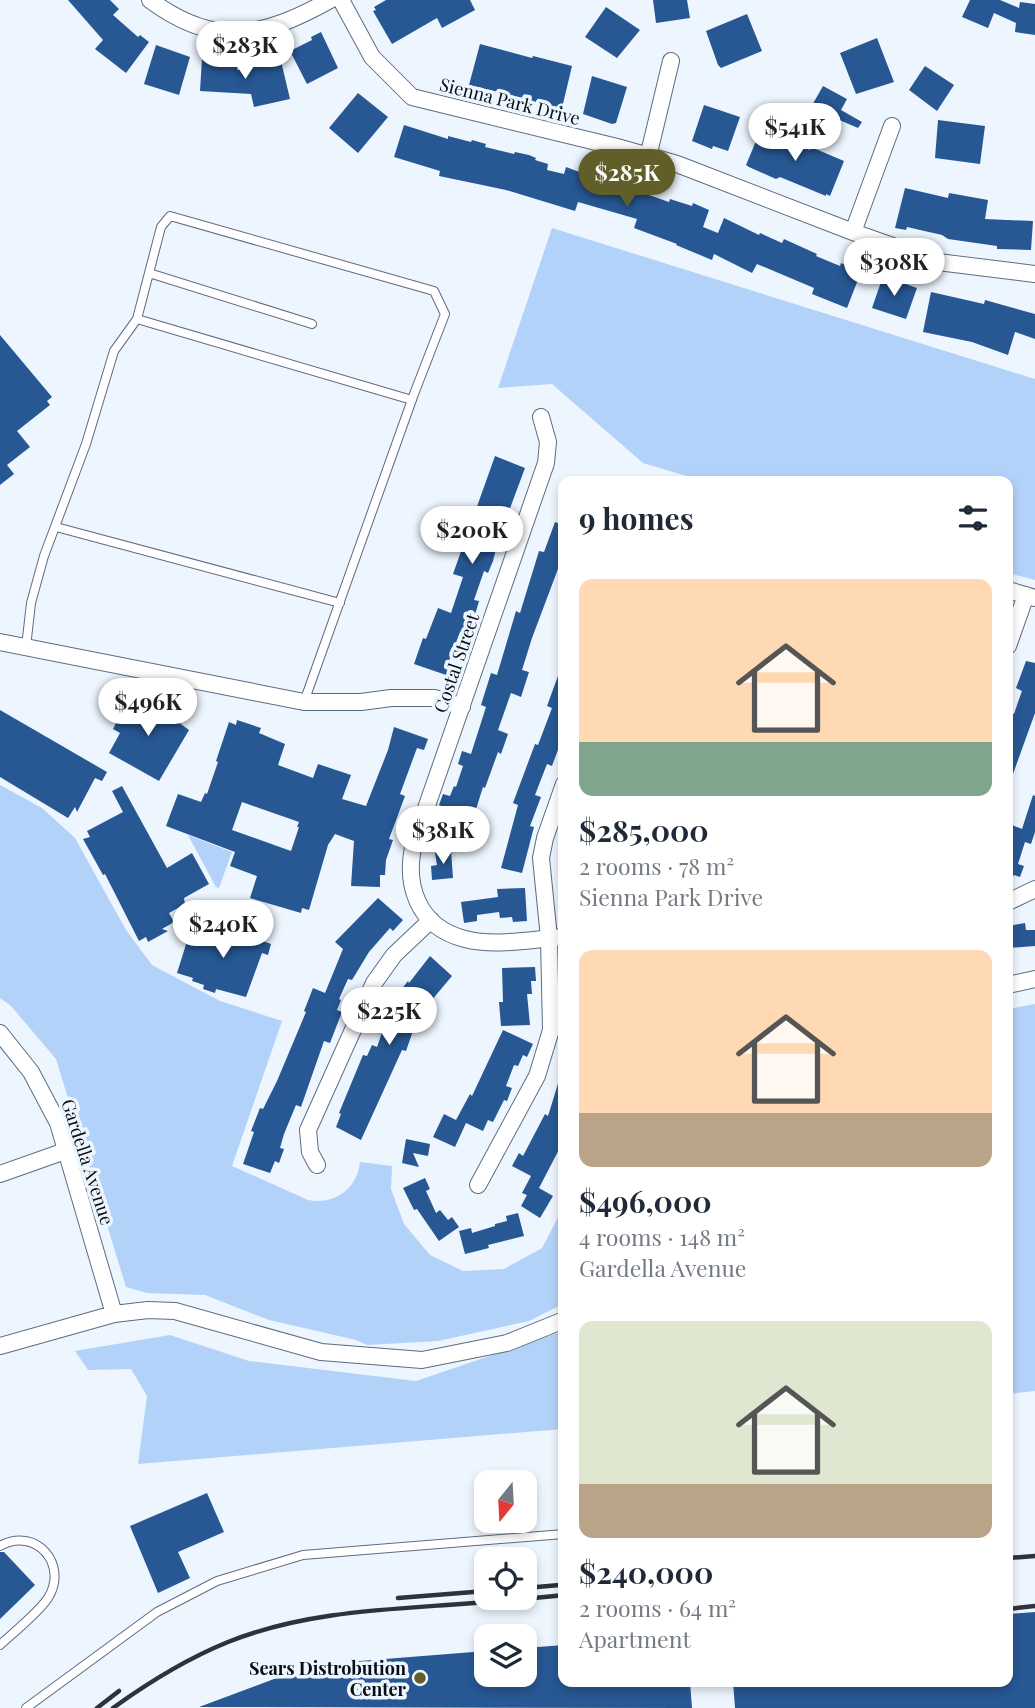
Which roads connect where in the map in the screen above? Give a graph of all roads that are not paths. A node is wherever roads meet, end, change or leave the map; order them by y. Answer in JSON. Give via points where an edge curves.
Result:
{"nodes":[{"id":1,"x":150,"y":0,"type":"edge"},
{"id":2,"x":330,"y":0,"type":"edge"},
{"id":3,"x":341,"y":0,"type":"edge"},
{"id":4,"x":671,"y":61,"type":"dead end"},
{"id":5,"x":892,"y":126,"type":"dead end"},
{"id":6,"x":648,"y":157,"type":"junction"},
{"id":7,"x":853,"y":232,"type":"junction"},
{"id":8,"x":149,"y":273,"type":"junction"},
{"id":9,"x":1035,"y":274,"type":"edge"},
{"id":10,"x":137,"y":319,"type":"junction"},
{"id":11,"x":312,"y":324,"type":"dead end"},
{"id":12,"x":412,"y":400,"type":"junction"},
{"id":13,"x":541,"y":416,"type":"dead end"},
{"id":14,"x":56,"y":527,"type":"junction"},
{"id":15,"x":1013,"y":592,"type":"edge"},
{"id":16,"x":1030,"y":597,"type":"edge"},
{"id":17,"x":340,"y":603,"type":"junction"},
{"id":18,"x":1013,"y":635,"type":"edge"},
{"id":19,"x":0,"y":642,"type":"edge"},
{"id":20,"x":26,"y":647,"type":"junction"},
{"id":21,"x":304,"y":702,"type":"junction"},
{"id":22,"x":461,"y":707,"type":"junction"},
{"id":23,"x":558,"y":801,"type":"edge"},
{"id":24,"x":1035,"y":888,"type":"edge"},
{"id":25,"x":1013,"y":899,"type":"edge"},
{"id":26,"x":431,"y":920,"type":"junction"},
{"id":27,"x":556,"y":937,"type":"edge"},
{"id":28,"x":1035,"y":978,"type":"edge"},
{"id":29,"x":1013,"y":984,"type":"edge"},
{"id":30,"x":0,"y":1033,"type":"edge"},
{"id":31,"x":68,"y":1150,"type":"junction"},
{"id":32,"x":317,"y":1165,"type":"dead end"},
{"id":33,"x":0,"y":1174,"type":"edge"},
{"id":34,"x":478,"y":1185,"type":"dead end"},
{"id":35,"x":114,"y":1314,"type":"junction"},
{"id":36,"x":558,"y":1322,"type":"edge"},
{"id":37,"x":0,"y":1346,"type":"edge"},
{"id":38,"x":558,"y":1534,"type":"edge"},
{"id":39,"x":0,"y":1546,"type":"edge"},
{"id":40,"x":0,"y":1645,"type":"edge"},
{"id":41,"x":26,"y":1708,"type":"edge"}],
"edges":[{"from":1,"to":2,"type":"street","via":[[192,25],[237,33],[270,29]]},
{"from":3,"to":6,"type":"street","name":"Sienna Park Drive","via":[[372,57],[412,97]]},
{"from":4,"to":6,"type":"street"},
{"from":5,"to":7,"type":"street"},
{"from":6,"to":7,"type":"street","name":"Sienna Park Drive"},
{"from":7,"to":9,"type":"street","name":"Sienna Park Drive","via":[[938,262]]},
{"from":8,"to":10,"type":"lane"},
{"from":8,"to":11,"type":"lane"},
{"from":8,"to":12,"type":"lane","via":[[161,227],[170,216],[434,291],[445,314]]},
{"from":10,"to":12,"type":"lane"},
{"from":10,"to":14,"type":"lane","via":[[114,351]]},
{"from":12,"to":17,"type":"lane"},
{"from":13,"to":22,"type":"street","name":"Costal Street","via":[[548,442],[546,463]]},
{"from":14,"to":17,"type":"lane"},
{"from":14,"to":20,"type":"lane","via":[[31,603]]},
{"from":15,"to":16,"type":"street"},
{"from":16,"to":18,"type":"street"},
{"from":17,"to":21,"type":"lane"},
{"from":19,"to":20,"type":"street"},
{"from":20,"to":21,"type":"street"},
{"from":21,"to":22,"type":"street","via":[[435,698]]},
{"from":22,"to":26,"type":"street","name":"Costal Street","via":[[410,862],[411,884]]},
{"from":23,"to":27,"type":"street","via":[[541,858]]},
{"from":24,"to":25,"type":"street"},
{"from":26,"to":27,"type":"street","via":[[465,939],[491,942]]},
{"from":26,"to":32,"type":"street","via":[[386,965],[362,1008],[308,1130],[310,1152]]},
{"from":27,"to":34,"type":"street","via":[[546,1049],[537,1076]]},
{"from":28,"to":29,"type":"street"},
{"from":30,"to":31,"type":"street","name":"Gardella Avenue","via":[[46,1097]]},
{"from":31,"to":33,"type":"street"},
{"from":31,"to":35,"type":"street","name":"Gardella Avenue"},
{"from":35,"to":36,"type":"street","via":[[175,1311],[321,1352],[422,1360],[507,1343]]},
{"from":35,"to":37,"type":"street"},
{"from":38,"to":41,"type":"lane","via":[[303,1555],[217,1581],[157,1612]]},
{"from":39,"to":40,"type":"lane","via":[[18,1539],[31,1541],[52,1560],[54,1579],[48,1598]]}]}
